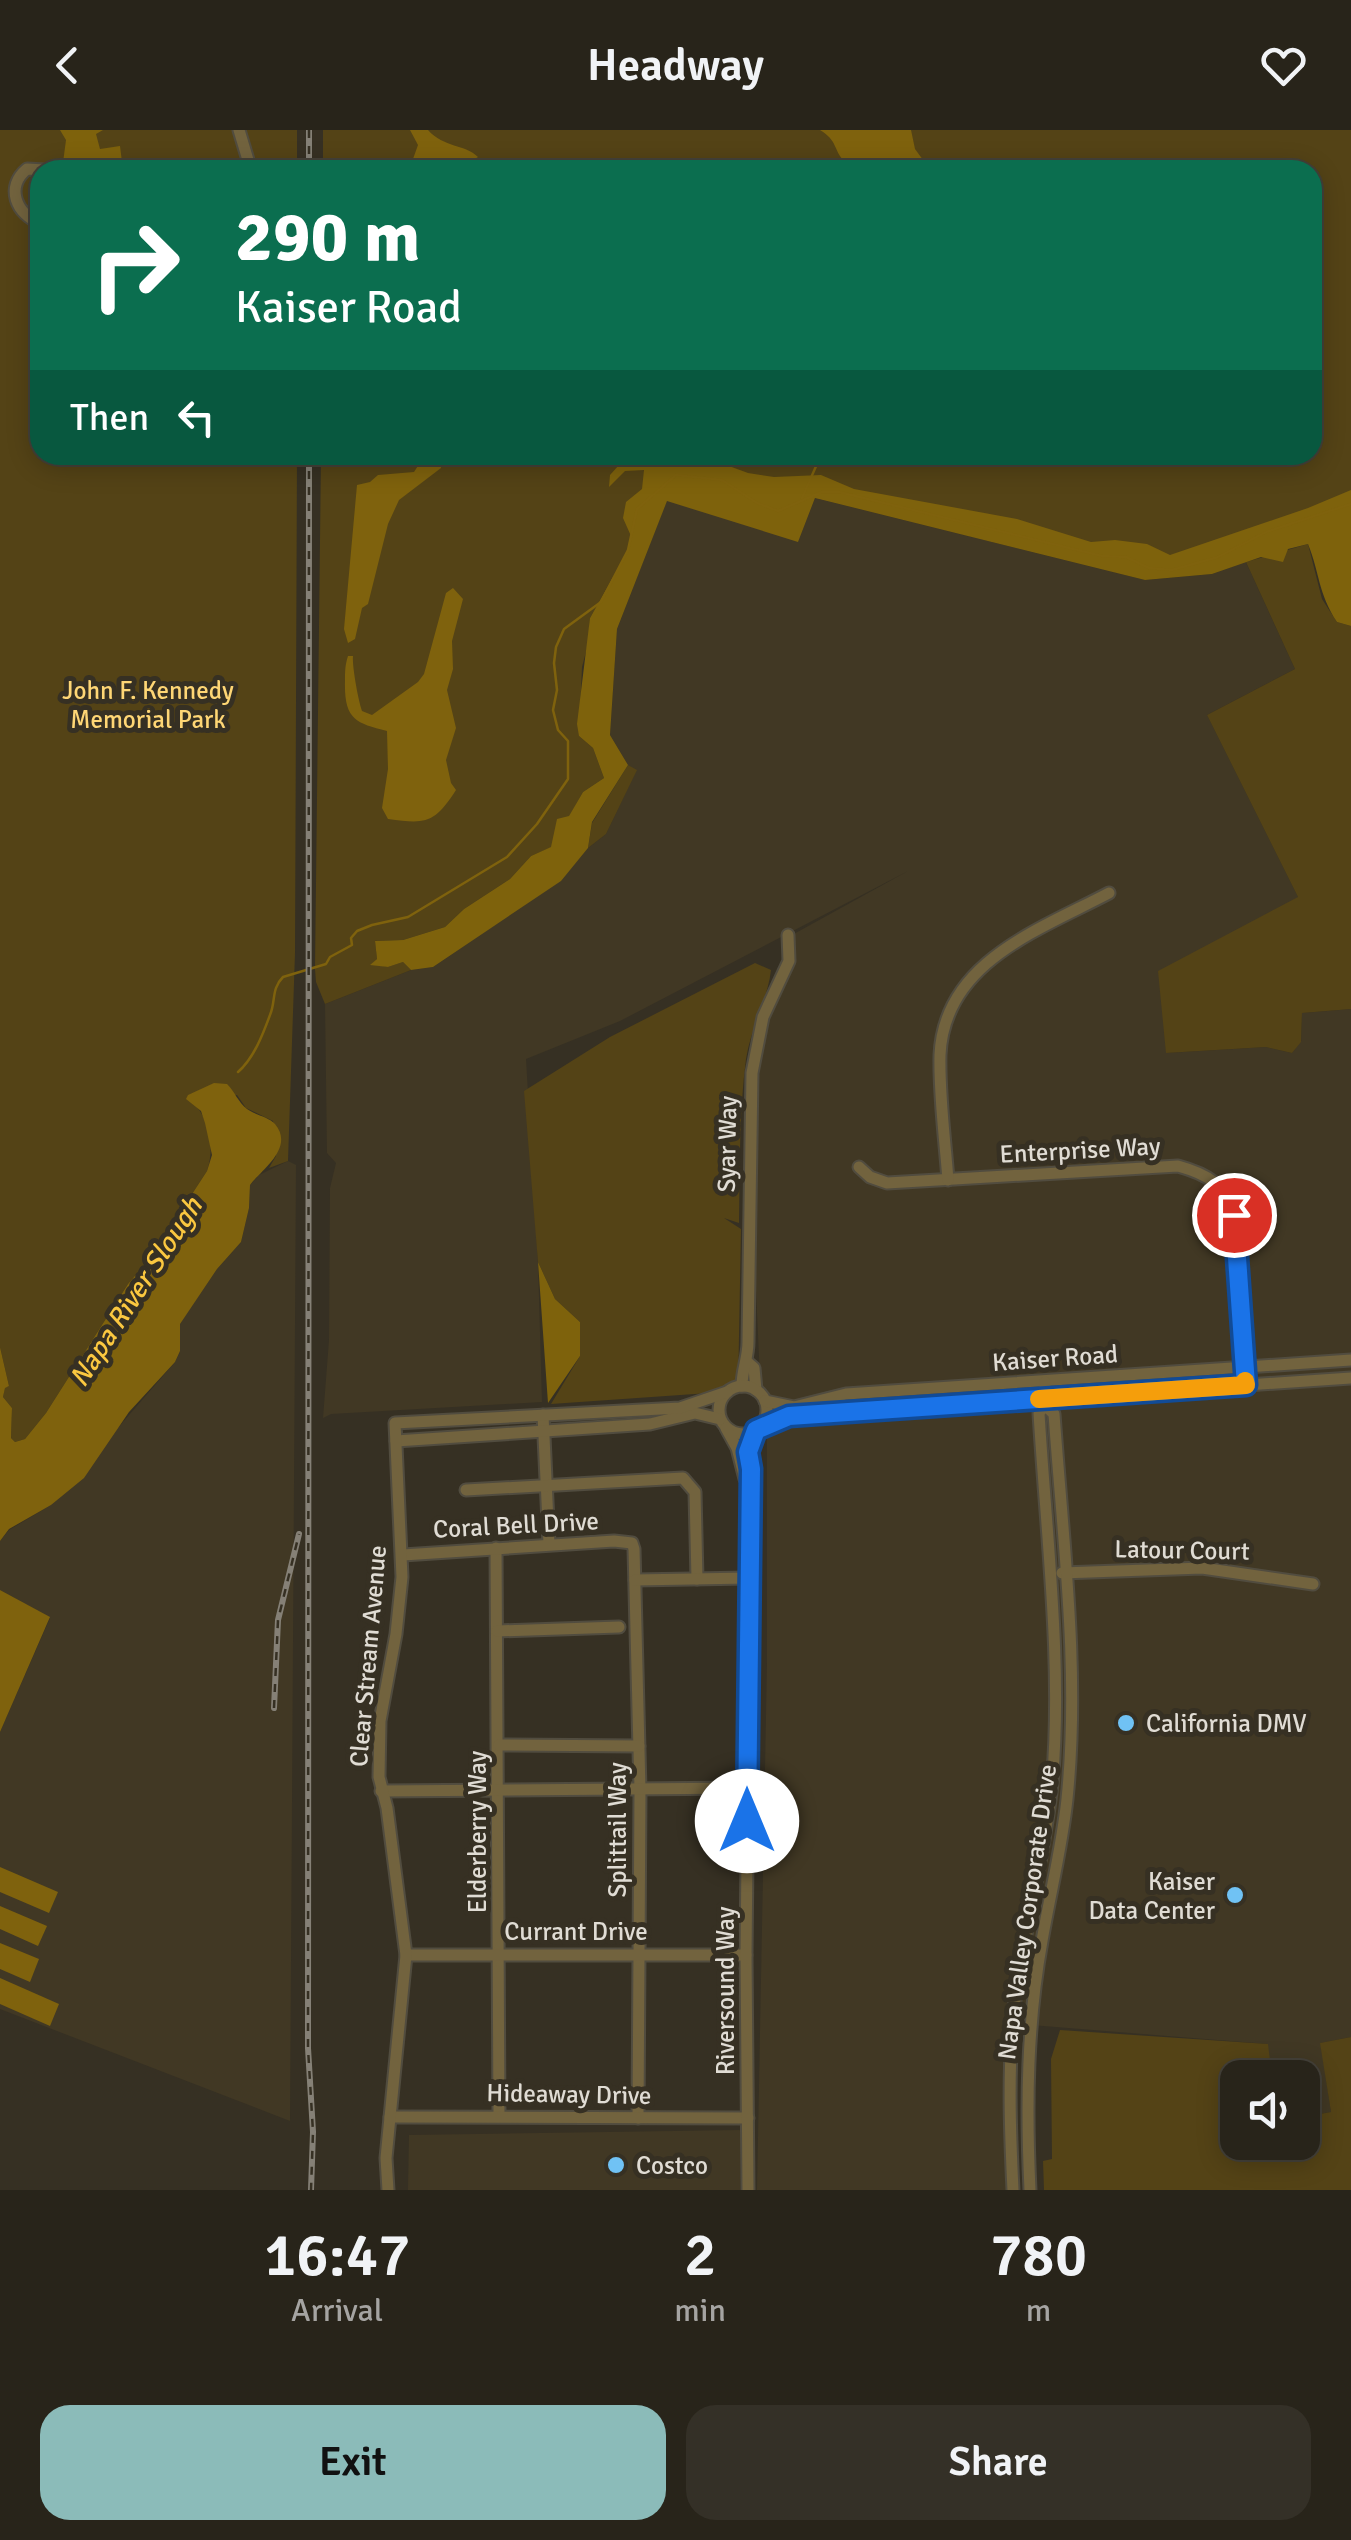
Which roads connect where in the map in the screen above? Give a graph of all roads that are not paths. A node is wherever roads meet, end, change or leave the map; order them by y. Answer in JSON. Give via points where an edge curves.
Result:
{"nodes":[{"id":1,"x":239,"y":130,"type":"edge"},
{"id":2,"x":248,"y":160,"type":"edge"},
{"id":3,"x":30,"y":169,"type":"edge"},
{"id":4,"x":30,"y":217,"type":"edge"},
{"id":5,"x":1109,"y":892,"type":"dead end"},
{"id":6,"x":788,"y":934,"type":"dead end"},
{"id":7,"x":859,"y":1167,"type":"dead end"},
{"id":8,"x":948,"y":1180,"type":"junction"},
{"id":9,"x":1351,"y":1360,"type":"edge"},
{"id":10,"x":748,"y":1362,"type":"junction"},
{"id":11,"x":1244,"y":1365,"type":"junction"},
{"id":12,"x":1351,"y":1378,"type":"edge"},
{"id":13,"x":1045,"y":1382,"type":"junction"},
{"id":14,"x":1246,"y":1385,"type":"junction"},
{"id":15,"x":742,"y":1386,"type":"junction"},
{"id":16,"x":756,"y":1390,"type":"junction"},
{"id":17,"x":727,"y":1392,"type":"junction"},
{"id":18,"x":765,"y":1401,"type":"junction"},
{"id":19,"x":1045,"y":1402,"type":"junction"},
{"id":20,"x":542,"y":1415,"type":"junction"},
{"id":21,"x":723,"y":1423,"type":"junction"},
{"id":22,"x":758,"y":1429,"type":"junction"},
{"id":23,"x":544,"y":1433,"type":"junction"},
{"id":24,"x":396,"y":1441,"type":"junction"},
{"id":25,"x":548,"y":1485,"type":"junction"},
{"id":26,"x":466,"y":1490,"type":"dead end"},
{"id":27,"x":749,"y":1492,"type":"junction"},
{"id":28,"x":632,"y":1542,"type":"joint"},
{"id":29,"x":549,"y":1544,"type":"junction"},
{"id":30,"x":496,"y":1548,"type":"junction"},
{"id":31,"x":403,"y":1555,"type":"junction"},
{"id":32,"x":1065,"y":1573,"type":"junction"},
{"id":33,"x":1048,"y":1574,"type":"junction"},
{"id":34,"x":748,"y":1578,"type":"junction"},
{"id":35,"x":697,"y":1579,"type":"junction"},
{"id":36,"x":636,"y":1580,"type":"junction"},
{"id":37,"x":1313,"y":1584,"type":"dead end"},
{"id":38,"x":619,"y":1628,"type":"dead end"},
{"id":39,"x":497,"y":1631,"type":"junction"},
{"id":40,"x":500,"y":1745,"type":"junction"},
{"id":41,"x":639,"y":1746,"type":"junction"},
{"id":42,"x":747,"y":1788,"type":"junction"},
{"id":43,"x":499,"y":1790,"type":"junction"},
{"id":44,"x":640,"y":1790,"type":"junction"},
{"id":45,"x":381,"y":1791,"type":"junction"},
{"id":46,"x":499,"y":1953,"type":"junction"},
{"id":47,"x":639,"y":1954,"type":"junction"},
{"id":48,"x":406,"y":1955,"type":"junction"},
{"id":49,"x":746,"y":1955,"type":"junction"},
{"id":50,"x":1015,"y":2006,"type":"junction"},
{"id":51,"x":1032,"y":2006,"type":"junction"},
{"id":52,"x":499,"y":2116,"type":"junction"},
{"id":53,"x":390,"y":2117,"type":"junction"},
{"id":54,"x":638,"y":2118,"type":"junction"},
{"id":55,"x":748,"y":2118,"type":"junction"},
{"id":56,"x":388,"y":2190,"type":"edge"},
{"id":57,"x":748,"y":2190,"type":"edge"},
{"id":58,"x":1013,"y":2190,"type":"edge"},
{"id":59,"x":1030,"y":2190,"type":"edge"}],
"edges":[{"from":1,"to":2,"type":"street"},
{"from":3,"to":4,"type":"street","via":[[21,174],[15,196]]},
{"from":5,"to":8,"type":"street","via":[[999,951],[958,995],[940,1054]]},
{"from":6,"to":10,"type":"street","name":"Syar Way","via":[[789,961],[763,1018],[752,1072]]},
{"from":7,"to":8,"type":"street","name":"Enterprise Way","via":[[888,1183]]},
{"from":8,"to":11,"type":"street","name":"Enterprise Way","via":[[1178,1166],[1204,1174],[1226,1194],[1234,1215]]},
{"from":9,"to":11,"type":"street","name":"Kaiser Road"},
{"from":10,"to":15,"type":"street","name":"Syar Way"},
{"from":10,"to":16,"type":"street","name":"Syar Way"},
{"from":11,"to":13,"type":"street","name":"Kaiser Road"},
{"from":11,"to":14,"type":"street","name":"Enterprise Way"},
{"from":12,"to":14,"type":"street","name":"Kaiser Road"},
{"from":13,"to":18,"type":"street","name":"Kaiser Road","via":[[846,1394],[794,1406]]},
{"from":13,"to":19,"type":"street","name":"Napa Valley Corporate Drive"},
{"from":14,"to":19,"type":"street","name":"Kaiser Road"},
{"from":15,"to":16,"type":"street"},
{"from":15,"to":17,"type":"street"},
{"from":16,"to":18,"type":"street"},
{"from":17,"to":20,"type":"street","via":[[680,1408]]},
{"from":17,"to":21,"type":"street","via":[[720,1402]]},
{"from":18,"to":22,"type":"street"},
{"from":19,"to":22,"type":"street","name":"Kaiser Road","via":[[789,1416]]},
{"from":19,"to":32,"type":"street","name":"Napa Valley Corporate Drive","via":[[1054,1414]]},
{"from":19,"to":33,"type":"street","name":"Napa Valley Corporate Drive","via":[[1039,1413]]},
{"from":20,"to":23,"type":"street"},
{"from":20,"to":24,"type":"street","name":"Clear Stream Avenue","via":[[396,1423]]},
{"from":21,"to":22,"type":"street","via":[[740,1434]]},
{"from":21,"to":23,"type":"street","via":[[695,1413]]},
{"from":21,"to":27,"type":"street","name":"Riversound Way"},
{"from":22,"to":27,"type":"street","name":"Riversound Way","via":[[748,1452]]},
{"from":23,"to":24,"type":"street"},
{"from":23,"to":25,"type":"street"},
{"from":24,"to":31,"type":"street","name":"Clear Stream Avenue"},
{"from":25,"to":26,"type":"street"},
{"from":25,"to":29,"type":"street"},
{"from":25,"to":35,"type":"street","via":[[682,1478],[695,1492]]},
{"from":27,"to":34,"type":"street","name":"Riversound Way"},
{"from":28,"to":29,"type":"street","name":"Coral Bell Drive"},
{"from":28,"to":36,"type":"street","name":"Splittail Way"},
{"from":29,"to":30,"type":"street","name":"Coral Bell Drive"},
{"from":30,"to":31,"type":"street","name":"Coral Bell Drive"},
{"from":30,"to":39,"type":"street","name":"Elderberry Way"},
{"from":31,"to":45,"type":"street","name":"Clear Stream Avenue","via":[[380,1722]]},
{"from":32,"to":33,"type":"street","name":"Latour Court"},
{"from":32,"to":37,"type":"street","name":"Latour Court","via":[[1202,1568]]},
{"from":32,"to":51,"type":"street","name":"Napa Valley Corporate Drive","via":[[1070,1757]]},
{"from":33,"to":50,"type":"street","name":"Napa Valley Corporate Drive","via":[[1052,1784]]},
{"from":34,"to":35,"type":"street"},
{"from":34,"to":42,"type":"street","name":"Riversound Way"},
{"from":35,"to":36,"type":"street"},
{"from":36,"to":41,"type":"street","name":"Splittail Way"},
{"from":38,"to":39,"type":"street"},
{"from":39,"to":40,"type":"street","name":"Elderberry Way"},
{"from":40,"to":41,"type":"street"},
{"from":40,"to":43,"type":"street","name":"Elderberry Way"},
{"from":41,"to":44,"type":"street","name":"Splittail Way"},
{"from":42,"to":44,"type":"street"},
{"from":42,"to":49,"type":"street","name":"Riversound Way"},
{"from":43,"to":44,"type":"street"},
{"from":43,"to":45,"type":"street"},
{"from":43,"to":46,"type":"street","name":"Elderberry Way"},
{"from":44,"to":47,"type":"street","name":"Splittail Way"},
{"from":45,"to":48,"type":"street","name":"Clear Stream Avenue"},
{"from":46,"to":47,"type":"street","name":"Currant Drive"},
{"from":46,"to":48,"type":"street","name":"Currant Drive"},
{"from":46,"to":52,"type":"street","name":"Elderberry Way"},
{"from":47,"to":49,"type":"street","name":"Currant Drive"},
{"from":47,"to":54,"type":"street","name":"Splittail Way"},
{"from":48,"to":53,"type":"street","name":"Clear Stream Avenue"},
{"from":49,"to":55,"type":"street","name":"Riversound Way"},
{"from":50,"to":51,"type":"street"},
{"from":50,"to":58,"type":"street","name":"Napa Valley Corporate Drive"},
{"from":51,"to":59,"type":"street","name":"Napa Valley Corporate Drive"},
{"from":52,"to":53,"type":"street","name":"Hideaway Drive"},
{"from":52,"to":54,"type":"street","name":"Hideaway Drive"},
{"from":53,"to":56,"type":"street","name":"Clear Stream Avenue"},
{"from":54,"to":55,"type":"street","name":"Hideaway Drive"},
{"from":55,"to":57,"type":"street","name":"Riversound Way"}]}
